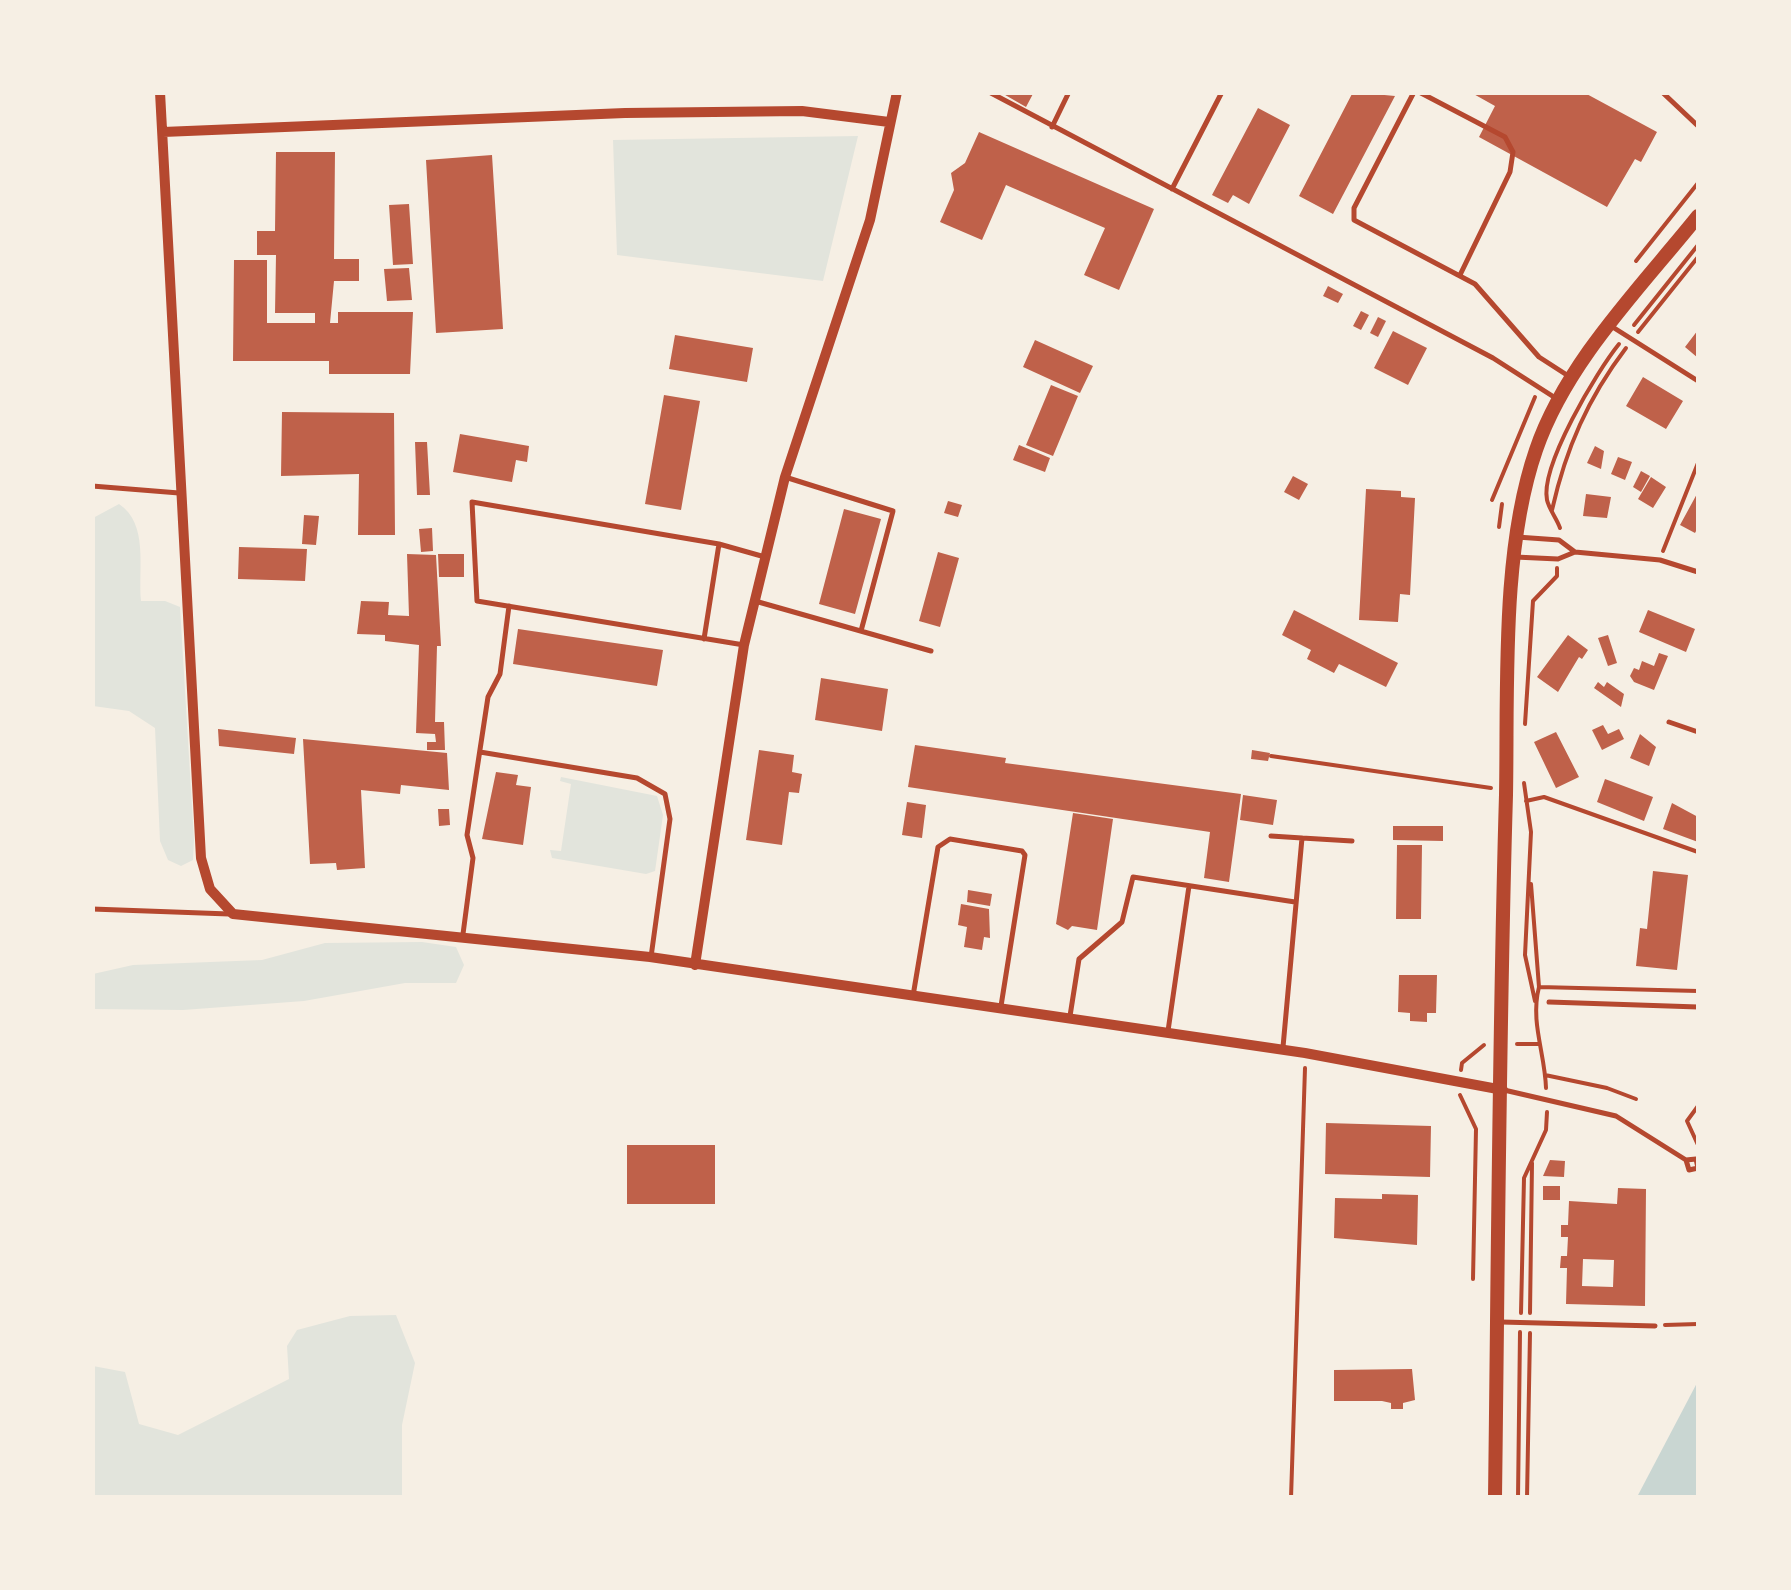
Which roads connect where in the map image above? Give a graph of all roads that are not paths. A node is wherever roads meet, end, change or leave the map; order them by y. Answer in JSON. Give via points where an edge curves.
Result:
{"nodes":[{"id":1,"x":160,"y":92,"type":"edge"},
{"id":2,"x":897,"y":92,"type":"edge"},
{"id":3,"x":988,"y":92,"type":"edge"},
{"id":4,"x":1069,"y":92,"type":"edge"},
{"id":5,"x":1222,"y":92,"type":"edge"},
{"id":6,"x":1416,"y":92,"type":"edge"},
{"id":7,"x":1662,"y":92,"type":"edge"},
{"id":8,"x":889,"y":122,"type":"junction"},
{"id":9,"x":1052,"y":126,"type":"junction"},
{"id":10,"x":1698,"y":126,"type":"edge"},
{"id":11,"x":162,"y":132,"type":"junction"},
{"id":12,"x":1172,"y":189,"type":"junction"},
{"id":13,"x":1698,"y":216,"type":"edge"},
{"id":14,"x":1460,"y":275,"type":"junction"},
{"id":15,"x":1610,"y":326,"type":"junction"},
{"id":16,"x":1572,"y":378,"type":"junction"},
{"id":17,"x":1698,"y":381,"type":"edge"},
{"id":18,"x":1559,"y":400,"type":"junction"},
{"id":19,"x":785,"y":477,"type":"junction"},
{"id":20,"x":92,"y":486,"type":"edge"},
{"id":21,"x":180,"y":493,"type":"junction"},
{"id":22,"x":1517,"y":537,"type":"junction"},
{"id":23,"x":719,"y":544,"type":"junction"},
{"id":24,"x":1574,"y":552,"type":"junction"},
{"id":25,"x":766,"y":558,"type":"junction"},
{"id":26,"x":1514,"y":558,"type":"junction"},
{"id":27,"x":1698,"y":572,"type":"edge"},
{"id":28,"x":754,"y":601,"type":"junction"},
{"id":29,"x":509,"y":606,"type":"junction"},
{"id":30,"x":861,"y":631,"type":"junction"},
{"id":31,"x":704,"y":640,"type":"junction"},
{"id":32,"x":744,"y":646,"type":"junction"},
{"id":33,"x":930,"y":650,"type":"dead end"},
{"id":34,"x":1669,"y":722,"type":"dead end"},
{"id":35,"x":1698,"y":732,"type":"edge"},
{"id":36,"x":480,"y":752,"type":"junction"},
{"id":37,"x":1271,"y":836,"type":"dead end"},
{"id":38,"x":1302,"y":838,"type":"junction"},
{"id":39,"x":1352,"y":841,"type":"dead end"},
{"id":40,"x":1189,"y":886,"type":"junction"},
{"id":41,"x":1295,"y":902,"type":"junction"},
{"id":42,"x":92,"y":910,"type":"edge"},
{"id":43,"x":233,"y":914,"type":"junction"},
{"id":44,"x":464,"y":934,"type":"junction"},
{"id":45,"x":650,"y":957,"type":"junction"},
{"id":46,"x":695,"y":965,"type":"junction"},
{"id":47,"x":913,"y":996,"type":"junction"},
{"id":48,"x":1550,"y":1002,"type":"dead end"},
{"id":49,"x":1698,"y":1007,"type":"edge"},
{"id":50,"x":1001,"y":1009,"type":"junction"},
{"id":51,"x":1069,"y":1019,"type":"junction"},
{"id":52,"x":1167,"y":1033,"type":"junction"},
{"id":53,"x":1283,"y":1050,"type":"junction"},
{"id":54,"x":1502,"y":1090,"type":"junction"},
{"id":55,"x":1698,"y":1168,"type":"edge"},
{"id":56,"x":1498,"y":1322,"type":"junction"},
{"id":57,"x":1655,"y":1326,"type":"road end"},
{"id":58,"x":1495,"y":1498,"type":"edge"}],
"edges":[{"from":1,"to":11,"type":"street"},
{"from":2,"to":8,"type":"street"},
{"from":3,"to":9,"type":"lane"},
{"from":4,"to":9,"type":"lane"},
{"from":5,"to":12,"type":"lane"},
{"from":6,"to":14,"type":"lane","via":[[1505,137],[1514,152]]},
{"from":6,"to":14,"type":"lane","via":[[1353,215],[1357,224]]},
{"from":7,"to":10,"type":"lane"},
{"from":8,"to":11,"type":"street","via":[[802,111],[625,112]]},
{"from":8,"to":19,"type":"street","via":[[870,220]]},
{"from":9,"to":12,"type":"lane"},
{"from":11,"to":21,"type":"street"},
{"from":12,"to":18,"type":"lane","via":[[1493,358]]},
{"from":13,"to":15,"type":"main road"},
{"from":14,"to":16,"type":"lane","via":[[1539,357]]},
{"from":15,"to":16,"type":"main road"},
{"from":15,"to":17,"type":"lane"},
{"from":16,"to":18,"type":"main road"},
{"from":18,"to":22,"type":"main road","via":[[1534,454]]},
{"from":19,"to":25,"type":"street"},
{"from":19,"to":30,"type":"lane","via":[[893,511]]},
{"from":20,"to":21,"type":"lane"},
{"from":21,"to":43,"type":"street","via":[[201,858],[210,889]]},
{"from":22,"to":24,"type":"lane","via":[[1559,540]]},
{"from":22,"to":26,"type":"main road"},
{"from":23,"to":25,"type":"lane"},
{"from":23,"to":29,"type":"lane","via":[[472,502],[477,600]]},
{"from":23,"to":31,"type":"lane"},
{"from":24,"to":26,"type":"lane","via":[[1558,560]]},
{"from":24,"to":27,"type":"lane","via":[[1660,560]]},
{"from":25,"to":28,"type":"street"},
{"from":26,"to":54,"type":"main road"},
{"from":28,"to":30,"type":"lane"},
{"from":28,"to":32,"type":"street"},
{"from":29,"to":31,"type":"lane"},
{"from":29,"to":36,"type":"lane"},
{"from":30,"to":33,"type":"lane"},
{"from":31,"to":32,"type":"lane"},
{"from":32,"to":46,"type":"street"},
{"from":34,"to":35,"type":"lane"},
{"from":36,"to":44,"type":"lane","via":[[466,835],[473,858]]},
{"from":36,"to":45,"type":"lane","via":[[637,778],[665,794],[670,818]]},
{"from":37,"to":38,"type":"lane"},
{"from":38,"to":39,"type":"lane"},
{"from":38,"to":41,"type":"lane"},
{"from":40,"to":41,"type":"lane"},
{"from":40,"to":51,"type":"lane","via":[[1134,878],[1122,922],[1079,959]]},
{"from":40,"to":52,"type":"lane"},
{"from":41,"to":53,"type":"lane"},
{"from":42,"to":43,"type":"lane"},
{"from":43,"to":44,"type":"street"},
{"from":44,"to":45,"type":"street"},
{"from":45,"to":46,"type":"street"},
{"from":46,"to":47,"type":"street"},
{"from":47,"to":50,"type":"street"},
{"from":47,"to":50,"type":"lane","via":[[938,847],[950,839],[1025,855]]},
{"from":48,"to":49,"type":"lane"},
{"from":50,"to":51,"type":"street"},
{"from":51,"to":52,"type":"street"},
{"from":52,"to":53,"type":"street"},
{"from":53,"to":54,"type":"street"},
{"from":54,"to":55,"type":"lane","via":[[1616,1116],[1686,1160],[1696,1159]]},
{"from":54,"to":56,"type":"main road"},
{"from":56,"to":57,"type":"lane"},
{"from":56,"to":58,"type":"main road"}]}
